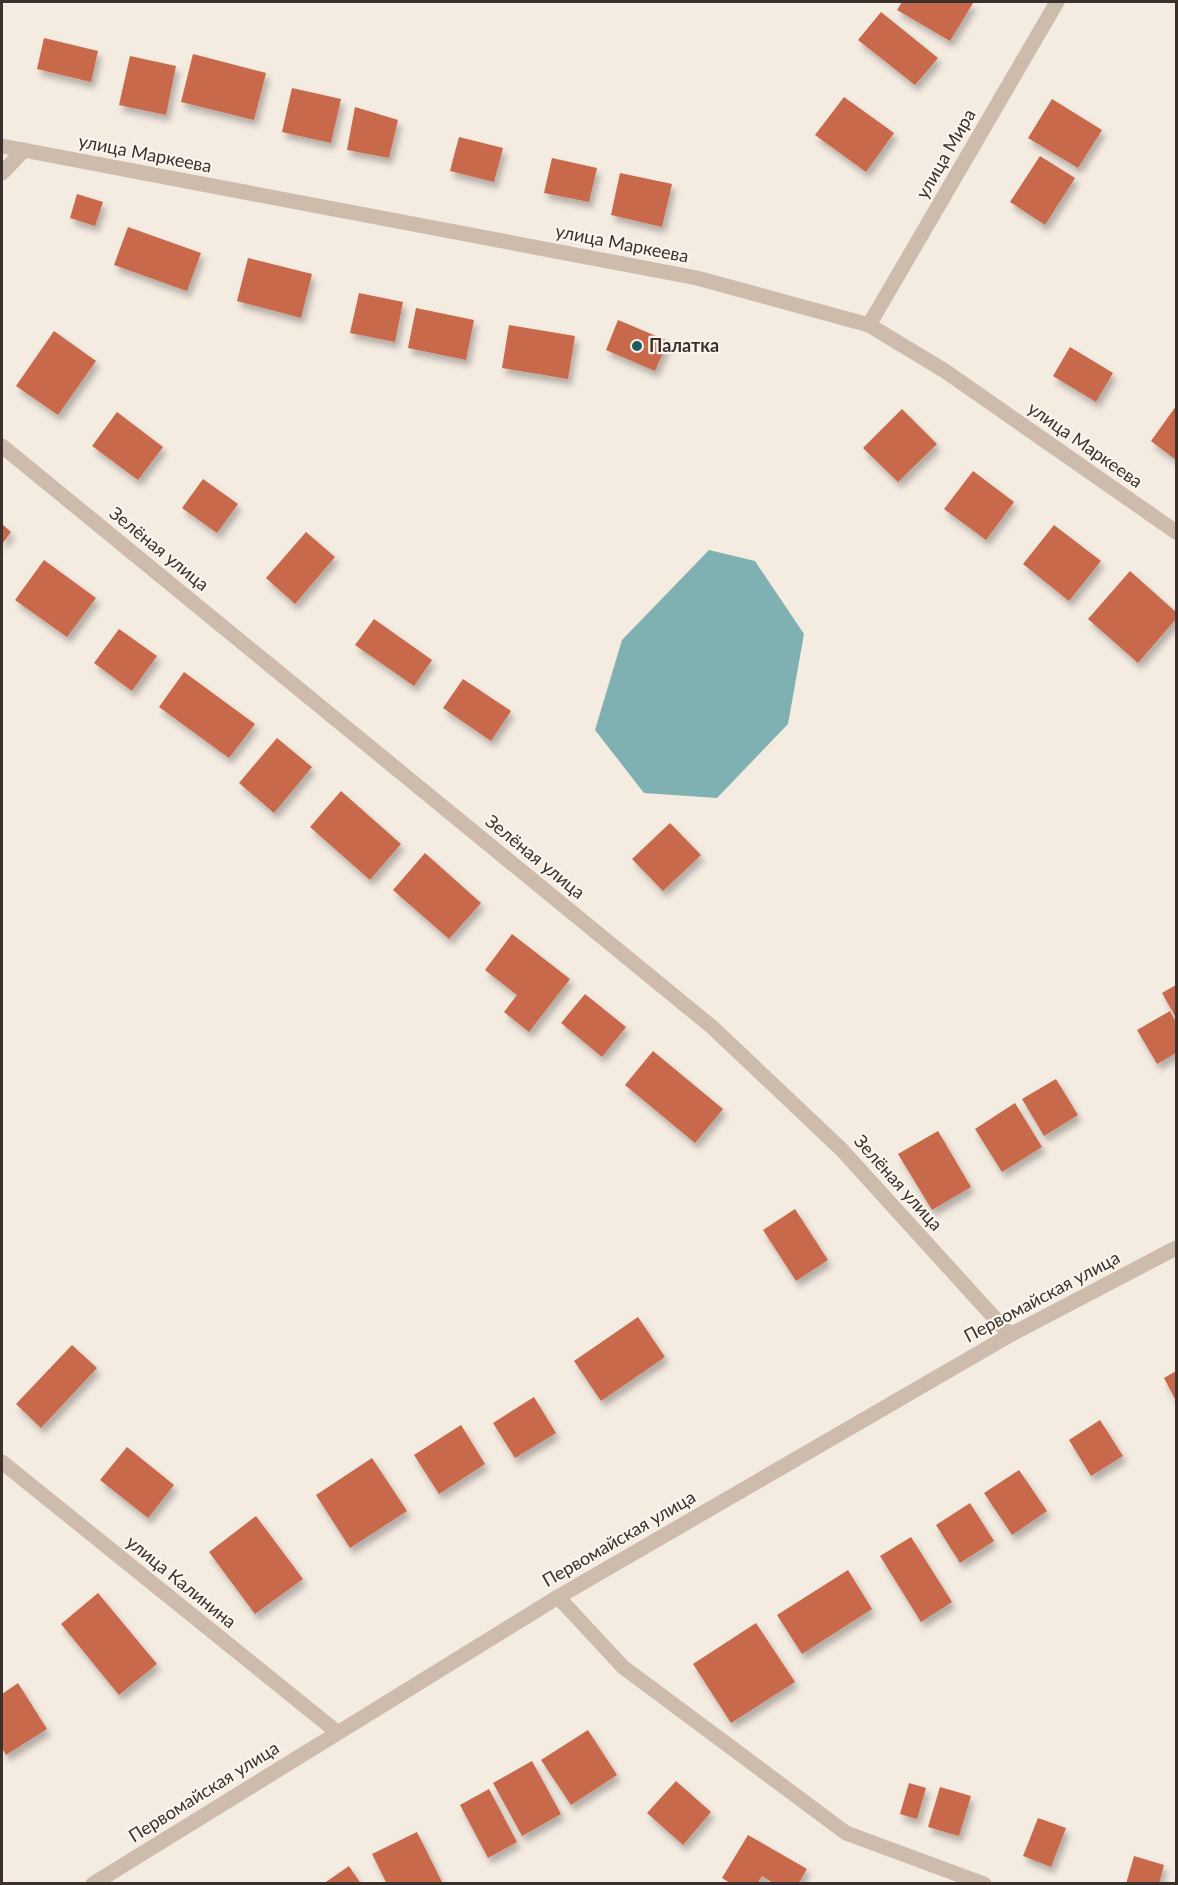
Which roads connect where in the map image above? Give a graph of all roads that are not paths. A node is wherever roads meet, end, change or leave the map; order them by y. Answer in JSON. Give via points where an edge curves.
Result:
{"nodes":[{"id":1,"x":1058,"y":2,"type":"edge"},
{"id":2,"x":2,"y":146,"type":"edge"},
{"id":3,"x":24,"y":150,"type":"junction"},
{"id":4,"x":2,"y":173,"type":"edge"},
{"id":5,"x":869,"y":326,"type":"junction"},
{"id":6,"x":2,"y":446,"type":"edge"},
{"id":7,"x":1176,"y":532,"type":"edge"},
{"id":8,"x":1176,"y":1248,"type":"edge"},
{"id":9,"x":1010,"y":1335,"type":"junction"},
{"id":10,"x":2,"y":1462,"type":"edge"},
{"id":11,"x":558,"y":1598,"type":"junction"},
{"id":12,"x":337,"y":1732,"type":"junction"},
{"id":13,"x":93,"y":1884,"type":"edge"},
{"id":14,"x":984,"y":1884,"type":"edge"}],
"edges":[{"from":1,"to":5,"type":"street","name":"улица Мира"},
{"from":2,"to":3,"type":"street","name":"улица Маркеева"},
{"from":3,"to":4,"type":"street"},
{"from":3,"to":5,"type":"street","name":"улица Маркеева","via":[[697,278]]},
{"from":5,"to":7,"type":"street","name":"улица Маркеева","via":[[945,371]]},
{"from":6,"to":9,"type":"street","name":"Зелёная улица","via":[[712,1027],[842,1149]]},
{"from":8,"to":9,"type":"street","name":"Первомайская улица"},
{"from":9,"to":11,"type":"street","name":"Первомайская улица"},
{"from":10,"to":12,"type":"street","name":"улица Калинина"},
{"from":11,"to":12,"type":"street","name":"Первомайская улица"},
{"from":11,"to":14,"type":"street","via":[[623,1667],[846,1833]]},
{"from":12,"to":13,"type":"street","name":"Первомайская улица"}]}
